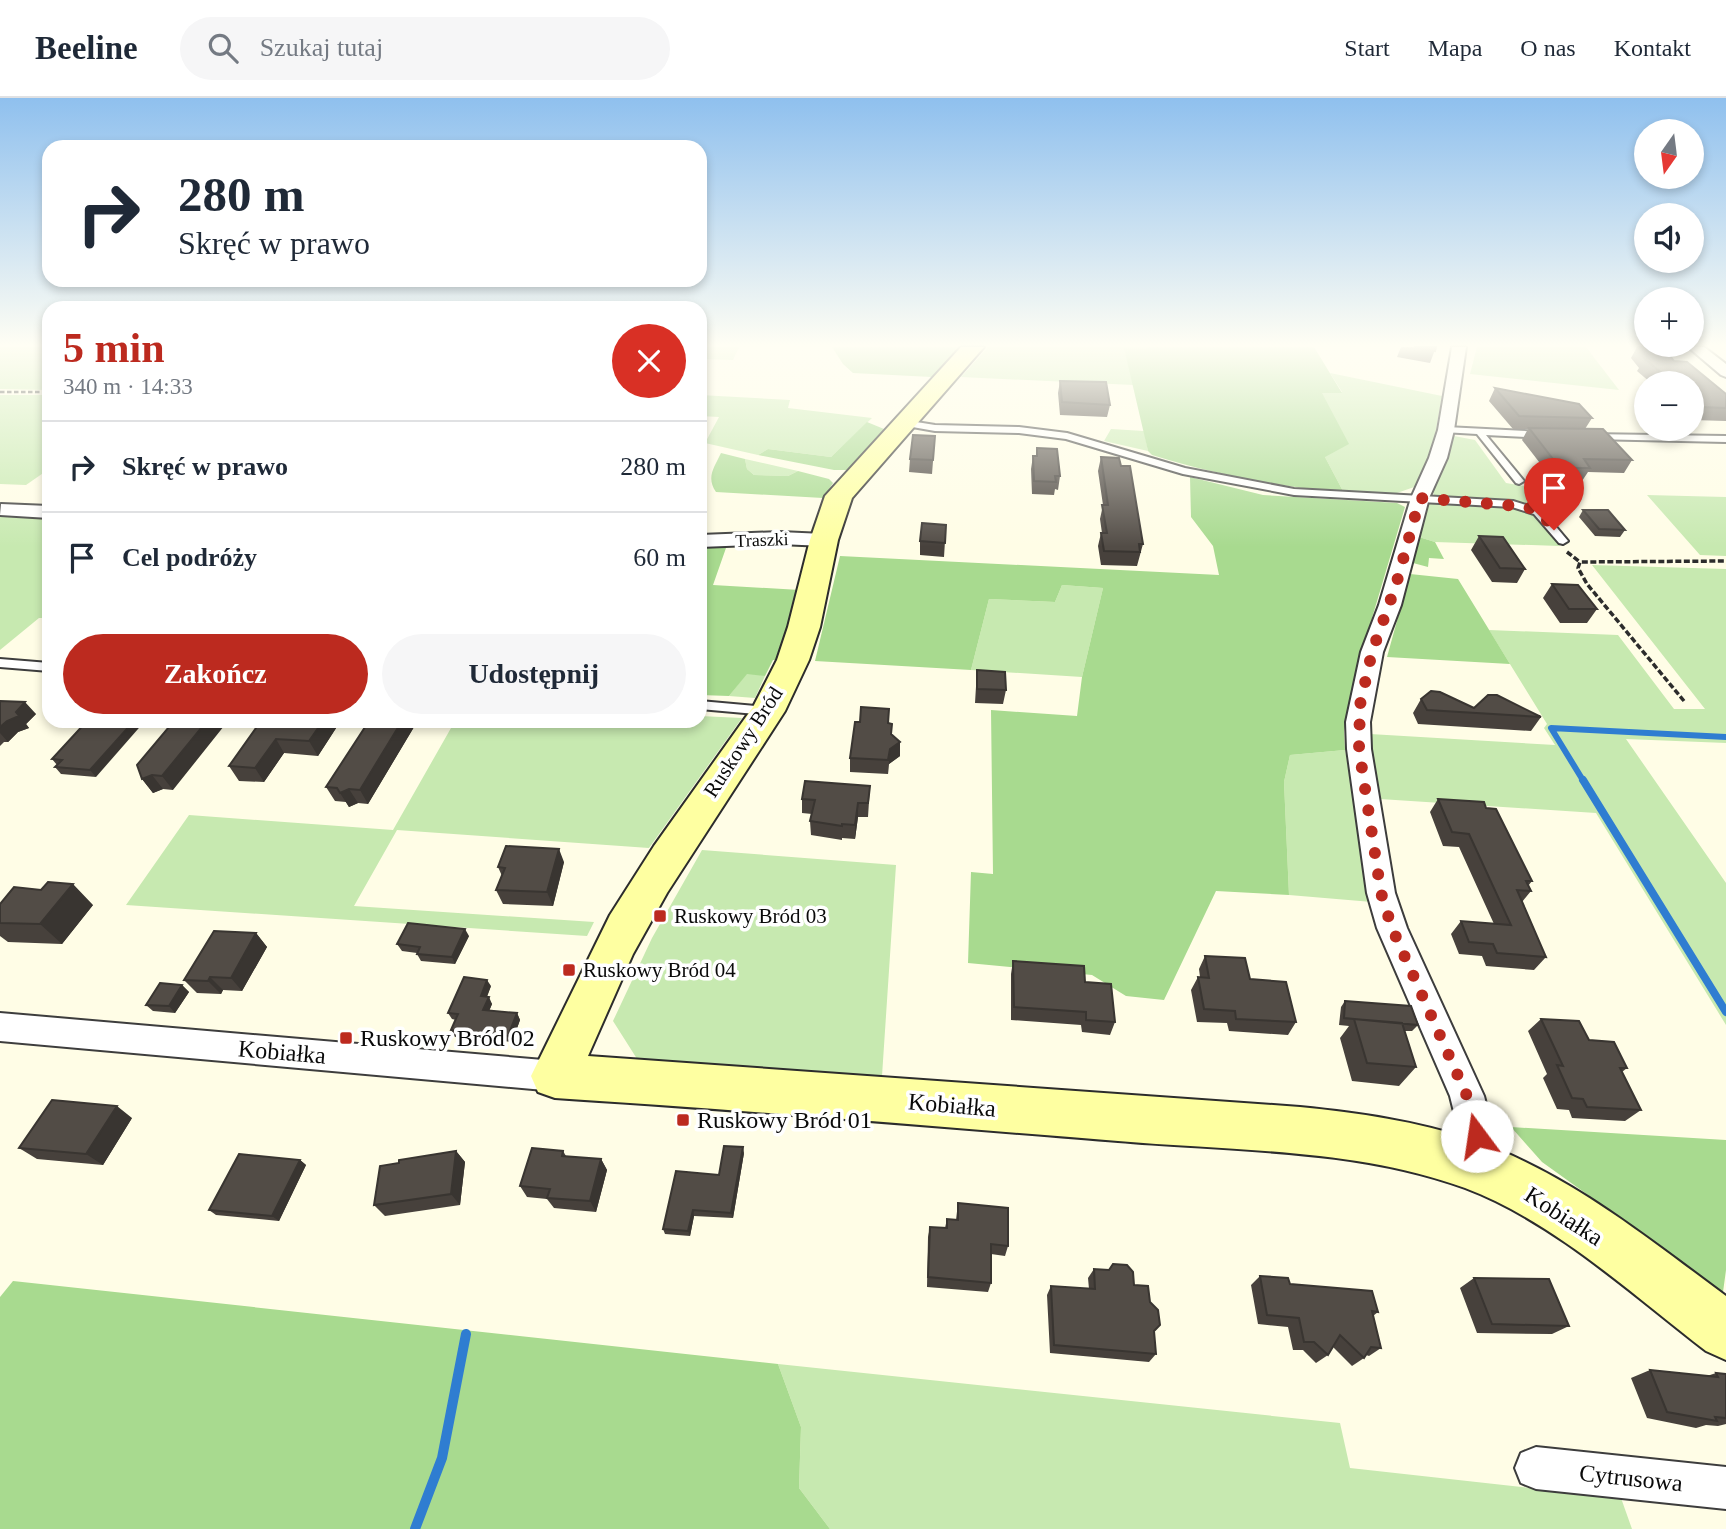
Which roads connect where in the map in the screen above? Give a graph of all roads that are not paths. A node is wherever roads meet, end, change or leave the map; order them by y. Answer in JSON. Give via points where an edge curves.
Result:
{"nodes":[{"id":1,"x":912,"y":414,"type":"edge"},
{"id":2,"x":1448,"y":414,"type":"edge"},
{"id":3,"x":904,"y":423,"type":"junction"},
{"id":4,"x":1446,"y":430,"type":"junction"},
{"id":5,"x":1481,"y":433,"type":"junction"},
{"id":6,"x":1549,"y":435,"type":"edge"},
{"id":7,"x":1576,"y":436,"type":"edge"},
{"id":8,"x":1726,"y":439,"type":"edge"},
{"id":9,"x":1519,"y":481,"type":"dead end"},
{"id":10,"x":1420,"y":498,"type":"junction"},
{"id":11,"x":1,"y":510,"type":"edge"},
{"id":12,"x":42,"y":512,"type":"edge"},
{"id":13,"x":824,"y":540,"type":"junction"},
{"id":14,"x":707,"y":541,"type":"edge"},
{"id":15,"x":1563,"y":541,"type":"dead end"},
{"id":16,"x":0,"y":663,"type":"edge"},
{"id":17,"x":42,"y":666,"type":"edge"},
{"id":18,"x":707,"y":706,"type":"edge"},
{"id":19,"x":768,"y":711,"type":"junction"},
{"id":20,"x":0,"y":1027,"type":"edge"},
{"id":21,"x":555,"y":1076,"type":"junction"},
{"id":22,"x":1474,"y":1167,"type":"junction"},
{"id":23,"x":1726,"y":1331,"type":"edge"},
{"id":24,"x":1536,"y":1468,"type":"dead end"},
{"id":25,"x":1726,"y":1488,"type":"edge"}],
"edges":[{"from":1,"to":3,"type":"street","name":"Ruskowy Bród"},
{"from":2,"to":4,"type":"street"},
{"from":3,"to":10,"type":"lane","via":[[1067,436],[1184,471],[1294,492]]},
{"from":3,"to":13,"type":"street","name":"Ruskowy Bród","via":[[839,496]]},
{"from":4,"to":5,"type":"lane"},
{"from":4,"to":10,"type":"street"},
{"from":5,"to":6,"type":"lane"},
{"from":5,"to":9,"type":"lane"},
{"from":7,"to":8,"type":"lane"},
{"from":10,"to":15,"type":"lane","via":[[1528,507],[1545,518]]},
{"from":10,"to":22,"type":"street","via":[[1372,652],[1360,705],[1359,749],[1381,893],[1392,928],[1467,1096],[1477,1136]]},
{"from":11,"to":12,"type":"street"},
{"from":13,"to":14,"type":"street","name":"Traszki"},
{"from":13,"to":19,"type":"street","name":"Ruskowy Bród","via":[[804,627]]},
{"from":16,"to":17,"type":"lane"},
{"from":18,"to":19,"type":"lane"},
{"from":19,"to":21,"type":"street","name":"Ruskowy Bród","via":[[636,908]]},
{"from":20,"to":21,"type":"street","name":"Kobiałka"},
{"from":21,"to":22,"type":"street","name":"Kobiałka","via":[[1282,1131],[1396,1145]]},
{"from":22,"to":23,"type":"street","name":"Kobiałka","via":[[1569,1216]]},
{"from":24,"to":25,"type":"street","name":"Cytrusowa"}]}
